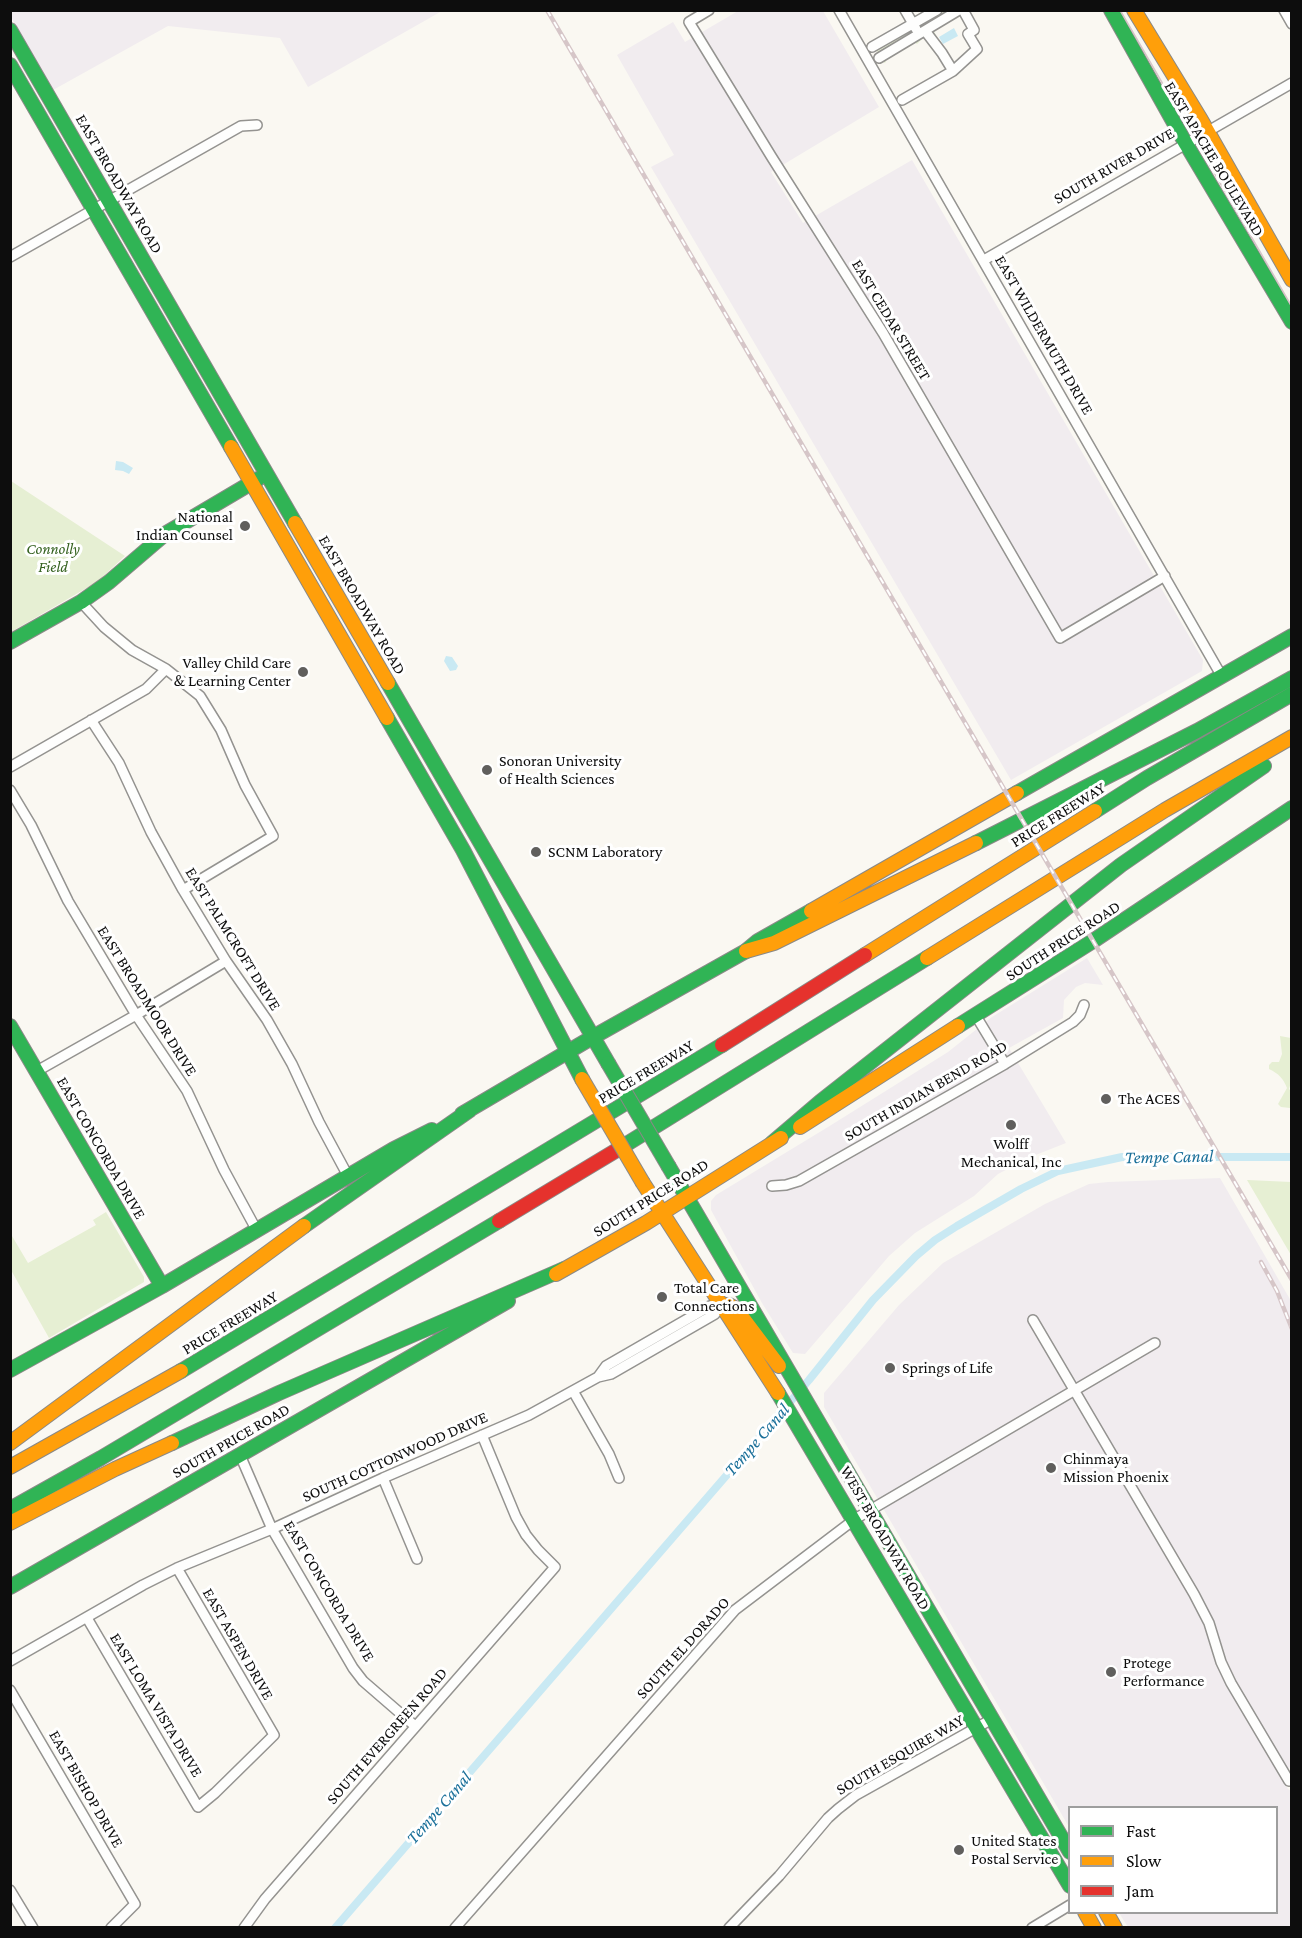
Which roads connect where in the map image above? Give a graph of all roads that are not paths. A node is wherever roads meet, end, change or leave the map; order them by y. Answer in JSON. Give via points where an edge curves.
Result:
{"nodes":[{"id":1,"x":710,"y":10,"type":"edge"},
{"id":2,"x":839,"y":10,"type":"edge"},
{"id":3,"x":905,"y":10,"type":"edge"},
{"id":4,"x":937,"y":10,"type":"edge"},
{"id":5,"x":961,"y":10,"type":"edge"},
{"id":6,"x":1111,"y":10,"type":"edge"},
{"id":7,"x":1134,"y":10,"type":"edge"},
{"id":8,"x":1284,"y":10,"type":"edge"},
{"id":9,"x":913,"y":24,"type":"junction"},
{"id":10,"x":1292,"y":24,"type":"edge"},
{"id":11,"x":10,"y":30,"type":"edge"},
{"id":12,"x":923,"y":33,"type":"junction"},
{"id":13,"x":872,"y":47,"type":"dead end"},
{"id":14,"x":879,"y":58,"type":"dead end"},
{"id":15,"x":10,"y":65,"type":"edge"},
{"id":16,"x":952,"y":71,"type":"junction"},
{"id":17,"x":1292,"y":82,"type":"edge"},
{"id":18,"x":902,"y":100,"type":"dead end"},
{"id":19,"x":257,"y":125,"type":"dead end"},
{"id":20,"x":1207,"y":131,"type":"junction"},
{"id":21,"x":1186,"y":144,"type":"junction"},
{"id":22,"x":110,"y":202,"type":"junction"},
{"id":23,"x":94,"y":211,"type":"junction"},
{"id":24,"x":10,"y":257,"type":"edge"},
{"id":25,"x":984,"y":260,"type":"junction"},
{"id":26,"x":1292,"y":280,"type":"edge"},
{"id":27,"x":1292,"y":322,"type":"edge"},
{"id":28,"x":267,"y":474,"type":"junction"},
{"id":29,"x":252,"y":483,"type":"junction"},
{"id":30,"x":1165,"y":576,"type":"junction"},
{"id":31,"x":81,"y":602,"type":"junction"},
{"id":32,"x":1292,"y":636,"type":"edge"},
{"id":33,"x":10,"y":642,"type":"edge"},
{"id":34,"x":166,"y":669,"type":"junction"},
{"id":35,"x":1221,"y":675,"type":"junction"},
{"id":36,"x":1292,"y":678,"type":"edge"},
{"id":37,"x":1292,"y":694,"type":"edge"},
{"id":38,"x":91,"y":720,"type":"junction"},
{"id":39,"x":1292,"y":737,"type":"edge"},
{"id":40,"x":419,"y":738,"type":"junction"},
{"id":41,"x":404,"y":747,"type":"junction"},
{"id":42,"x":1292,"y":750,"type":"edge"},
{"id":43,"x":10,"y":767,"type":"edge"},
{"id":44,"x":10,"y":790,"type":"edge"},
{"id":45,"x":1292,"y":808,"type":"edge"},
{"id":46,"x":479,"y":842,"type":"junction"},
{"id":47,"x":464,"y":850,"type":"junction"},
{"id":48,"x":183,"y":890,"type":"junction"},
{"id":49,"x":746,"y":951,"type":"junction"},
{"id":50,"x":226,"y":961,"type":"junction"},
{"id":51,"x":1084,"y":1005,"type":"dead end"},
{"id":52,"x":136,"y":1015,"type":"junction"},
{"id":53,"x":976,"y":1016,"type":"junction"},
{"id":54,"x":10,"y":1026,"type":"edge"},
{"id":55,"x":593,"y":1037,"type":"junction"},
{"id":56,"x":567,"y":1052,"type":"junction"},
{"id":57,"x":1005,"y":1064,"type":"junction"},
{"id":58,"x":37,"y":1071,"type":"junction"},
{"id":59,"x":470,"y":1110,"type":"junction"},
{"id":60,"x":772,"y":1143,"type":"junction"},
{"id":61,"x":348,"y":1176,"type":"junction"},
{"id":62,"x":772,"y":1186,"type":"dead end"},
{"id":63,"x":686,"y":1196,"type":"junction"},
{"id":64,"x":661,"y":1213,"type":"junction"},
{"id":65,"x":256,"y":1229,"type":"junction"},
{"id":66,"x":564,"y":1269,"type":"junction"},
{"id":67,"x":162,"y":1286,"type":"junction"},
{"id":68,"x":721,"y":1305,"type":"junction"},
{"id":69,"x":1034,"y":1320,"type":"dead end"},
{"id":70,"x":663,"y":1333,"type":"junction"},
{"id":71,"x":1155,"y":1343,"type":"dead end"},
{"id":72,"x":656,"y":1348,"type":"junction"},
{"id":73,"x":11,"y":1367,"type":"edge"},
{"id":74,"x":792,"y":1376,"type":"junction"},
{"id":75,"x":598,"y":1377,"type":"junction"},
{"id":76,"x":1074,"y":1390,"type":"junction"},
{"id":77,"x":573,"y":1391,"type":"junction"},
{"id":78,"x":482,"y":1435,"type":"junction"},
{"id":79,"x":10,"y":1443,"type":"edge"},
{"id":80,"x":240,"y":1455,"type":"junction"},
{"id":81,"x":10,"y":1467,"type":"edge"},
{"id":82,"x":383,"y":1478,"type":"junction"},
{"id":83,"x":619,"y":1478,"type":"dead end"},
{"id":84,"x":10,"y":1509,"type":"edge"},
{"id":85,"x":870,"y":1510,"type":"junction"},
{"id":86,"x":855,"y":1519,"type":"junction"},
{"id":87,"x":10,"y":1523,"type":"edge"},
{"id":88,"x":272,"y":1528,"type":"junction"},
{"id":89,"x":417,"y":1559,"type":"dead end"},
{"id":90,"x":177,"y":1568,"type":"junction"},
{"id":91,"x":10,"y":1587,"type":"edge"},
{"id":92,"x":87,"y":1618,"type":"junction"},
{"id":93,"x":10,"y":1661,"type":"edge"},
{"id":94,"x":10,"y":1690,"type":"edge"},
{"id":95,"x":992,"y":1719,"type":"junction"},
{"id":96,"x":415,"y":1726,"type":"junction"},
{"id":97,"x":976,"y":1728,"type":"junction"},
{"id":98,"x":1290,"y":1780,"type":"edge"},
{"id":99,"x":198,"y":1807,"type":"joint"},
{"id":100,"x":1068,"y":1849,"type":"edge"},
{"id":101,"x":1068,"y":1884,"type":"edge"},
{"id":102,"x":10,"y":1890,"type":"edge"},
{"id":103,"x":1068,"y":1906,"type":"edge"},
{"id":104,"x":1086,"y":1914,"type":"edge"},
{"id":105,"x":1107,"y":1914,"type":"edge"},
{"id":106,"x":33,"y":1928,"type":"edge"},
{"id":107,"x":111,"y":1928,"type":"edge"},
{"id":108,"x":244,"y":1928,"type":"edge"},
{"id":109,"x":455,"y":1928,"type":"edge"},
{"id":110,"x":729,"y":1928,"type":"edge"},
{"id":111,"x":1032,"y":1928,"type":"edge"},
{"id":112,"x":1094,"y":1928,"type":"edge"},
{"id":113,"x":1115,"y":1928,"type":"edge"}],
"edges":[{"from":1,"to":30,"type":"street","name":"EAST CEDAR STREET","via":[[689,22],[883,333],[1060,638]]},
{"from":2,"to":25,"type":"street","name":"EAST WILDERMUTH DRIVE"},
{"from":3,"to":9,"type":"street"},
{"from":4,"to":9,"type":"street"},
{"from":5,"to":12,"type":"street"},
{"from":5,"to":16,"type":"street","via":[[974,30],[968,34],[977,49]]},
{"from":6,"to":21,"type":"main road","name":"EAST APACHE BOULEVARD"},
{"from":7,"to":20,"type":"main road","name":"EAST APACHE BOULEVARD"},
{"from":8,"to":10,"type":"street"},
{"from":9,"to":12,"type":"street"},
{"from":9,"to":13,"type":"street"},
{"from":11,"to":22,"type":"main road","name":"EAST BROADWAY ROAD"},
{"from":12,"to":14,"type":"street"},
{"from":12,"to":16,"type":"street"},
{"from":15,"to":23,"type":"main road","name":"EAST BROADWAY ROAD"},
{"from":16,"to":18,"type":"street"},
{"from":17,"to":20,"type":"street","name":"SOUTH RIVER DRIVE"},
{"from":19,"to":22,"type":"street","via":[[241,126]]},
{"from":20,"to":21,"type":"street","name":"SOUTH RIVER DRIVE"},
{"from":20,"to":26,"type":"main road","name":"EAST APACHE BOULEVARD"},
{"from":21,"to":25,"type":"street","name":"SOUTH RIVER DRIVE"},
{"from":21,"to":27,"type":"main road","name":"EAST APACHE BOULEVARD"},
{"from":22,"to":23,"type":"street"},
{"from":22,"to":28,"type":"main road","name":"EAST BROADWAY ROAD"},
{"from":23,"to":24,"type":"street"},
{"from":23,"to":29,"type":"main road","name":"EAST BROADWAY ROAD"},
{"from":25,"to":30,"type":"street","name":"EAST WILDERMUTH DRIVE"},
{"from":28,"to":29,"type":"main road"},
{"from":28,"to":40,"type":"main road","name":"EAST BROADWAY ROAD"},
{"from":29,"to":31,"type":"main road","via":[[165,534]]},
{"from":29,"to":41,"type":"main road","name":"EAST BROADWAY ROAD"},
{"from":30,"to":35,"type":"street","name":"EAST WILDERMUTH DRIVE"},
{"from":31,"to":33,"type":"main road"},
{"from":31,"to":34,"type":"street","via":[[132,650]]},
{"from":32,"to":35,"type":"main road"},
{"from":34,"to":38,"type":"street","via":[[146,689]]},
{"from":34,"to":48,"type":"street","via":[[200,696],[273,836]]},
{"from":35,"to":49,"type":"main road"},
{"from":36,"to":49,"type":"main road","via":[[1197,731],[872,895],[774,943]]},
{"from":37,"to":81,"type":"main road","name":"PRICE FREEWAY","via":[[1148,778],[666,1080],[198,1361]]},
{"from":38,"to":43,"type":"street"},
{"from":38,"to":48,"type":"street","name":"EAST PALMCROFT DRIVE","via":[[119,763]]},
{"from":39,"to":84,"type":"main road","via":[[1165,810],[574,1177]]},
{"from":40,"to":41,"type":"main road"},
{"from":40,"to":46,"type":"main road","name":"EAST BROADWAY ROAD"},
{"from":41,"to":47,"type":"main road","name":"EAST BROADWAY ROAD"},
{"from":42,"to":60,"type":"main road","via":[[1223,793],[1060,911]]},
{"from":44,"to":52,"type":"street","name":"EAST BROADMOOR DRIVE","via":[[68,901]]},
{"from":45,"to":53,"type":"main road","name":"SOUTH PRICE ROAD"},
{"from":46,"to":47,"type":"main road"},
{"from":46,"to":55,"type":"main road","name":"EAST BROADWAY ROAD"},
{"from":47,"to":56,"type":"main road","name":"EAST BROADWAY ROAD"},
{"from":48,"to":50,"type":"street","name":"EAST PALMCROFT DRIVE"},
{"from":49,"to":55,"type":"main road"},
{"from":50,"to":52,"type":"street"},
{"from":50,"to":61,"type":"street","name":"EAST PALMCROFT DRIVE","via":[[292,1064]]},
{"from":51,"to":57,"type":"street","name":"SOUTH INDIAN BEND ROAD","via":[[1073,1022]]},
{"from":52,"to":58,"type":"street"},
{"from":52,"to":65,"type":"street","name":"EAST BROADMOOR DRIVE","via":[[187,1091]]},
{"from":53,"to":57,"type":"street"},
{"from":53,"to":60,"type":"main road","name":"SOUTH PRICE ROAD"},
{"from":54,"to":58,"type":"main road","name":"EAST CONCORDA DRIVE"},
{"from":55,"to":56,"type":"main road"},
{"from":55,"to":63,"type":"main road","name":"EAST BROADWAY ROAD","bridge":true},
{"from":56,"to":59,"type":"main road"},
{"from":56,"to":64,"type":"main road","name":"EAST BROADWAY ROAD","bridge":true},
{"from":57,"to":62,"type":"street","name":"SOUTH INDIAN BEND ROAD","via":[[799,1181]]},
{"from":58,"to":67,"type":"main road","name":"EAST CONCORDA DRIVE"},
{"from":59,"to":61,"type":"main road"},
{"from":59,"to":79,"type":"main road"},
{"from":60,"to":63,"type":"main road","name":"SOUTH PRICE ROAD"},
{"from":61,"to":65,"type":"main road"},
{"from":63,"to":64,"type":"main road","name":"SOUTH PRICE ROAD"},
{"from":63,"to":74,"type":"main road","name":"WEST BROADWAY ROAD"},
{"from":64,"to":66,"type":"main road","name":"SOUTH PRICE ROAD"},
{"from":64,"to":68,"type":"main road","name":"WEST BROADWAY ROAD"},
{"from":65,"to":67,"type":"main road"},
{"from":66,"to":80,"type":"main road","name":"SOUTH PRICE ROAD"},
{"from":66,"to":87,"type":"main road","via":[[279,1393]]},
{"from":67,"to":73,"type":"main road"},
{"from":68,"to":70,"type":"street","name":"SOUTH COTTONWOOD DRIVE","via":[[710,1306]]},
{"from":68,"to":72,"type":"street","name":"SOUTH COTTONWOOD DRIVE","via":[[715,1314]]},
{"from":68,"to":74,"type":"main road","via":[[736,1309],[767,1352]]},
{"from":68,"to":86,"type":"main road","name":"WEST BROADWAY ROAD"},
{"from":69,"to":76,"type":"street"},
{"from":70,"to":72,"type":"street"},
{"from":70,"to":75,"type":"street","name":"SOUTH COTTONWOOD DRIVE","via":[[606,1366]]},
{"from":71,"to":76,"type":"street","name":"SOUTH EL DORADO"},
{"from":72,"to":75,"type":"street","name":"SOUTH COTTONWOOD DRIVE"},
{"from":74,"to":85,"type":"main road","name":"WEST BROADWAY ROAD"},
{"from":75,"to":77,"type":"street","name":"SOUTH COTTONWOOD DRIVE"},
{"from":76,"to":85,"type":"street","name":"SOUTH EL DORADO"},
{"from":76,"to":98,"type":"street","via":[[1194,1594],[1231,1683]]},
{"from":77,"to":78,"type":"street","name":"SOUTH COTTONWOOD DRIVE"},
{"from":77,"to":83,"type":"street"},
{"from":78,"to":82,"type":"street","name":"SOUTH COTTONWOOD DRIVE"},
{"from":78,"to":96,"type":"street","name":"SOUTH EVERGREEN ROAD","via":[[516,1517],[537,1550],[555,1567]]},
{"from":80,"to":88,"type":"street","name":"EAST CONCORDA DRIVE"},
{"from":80,"to":91,"type":"main road","name":"SOUTH PRICE ROAD"},
{"from":82,"to":88,"type":"street","name":"SOUTH COTTONWOOD DRIVE"},
{"from":82,"to":89,"type":"street"},
{"from":85,"to":86,"type":"street","name":"SOUTH EL DORADO"},
{"from":85,"to":95,"type":"main road","name":"WEST BROADWAY ROAD"},
{"from":86,"to":97,"type":"main road","name":"WEST BROADWAY ROAD"},
{"from":86,"to":109,"type":"street","name":"SOUTH EL DORADO","via":[[735,1610]]},
{"from":88,"to":90,"type":"street","name":"SOUTH COTTONWOOD DRIVE"},
{"from":88,"to":96,"type":"street","name":"EAST CONCORDA DRIVE","via":[[363,1681]]},
{"from":90,"to":92,"type":"street","name":"SOUTH COTTONWOOD DRIVE"},
{"from":90,"to":99,"type":"street","name":"EAST ASPEN DRIVE","via":[[274,1735]]},
{"from":92,"to":93,"type":"street","name":"SOUTH COTTONWOOD DRIVE"},
{"from":92,"to":99,"type":"street","name":"EAST LOMA VISTA DRIVE"},
{"from":94,"to":107,"type":"street","name":"EAST BISHOP DRIVE","via":[[135,1904]]},
{"from":95,"to":97,"type":"street","name":"SOUTH ESQUIRE WAY"},
{"from":95,"to":100,"type":"main road","name":"WEST BROADWAY ROAD"},
{"from":96,"to":108,"type":"street","name":"SOUTH EVERGREEN ROAD"},
{"from":97,"to":101,"type":"main road","name":"WEST BROADWAY ROAD"},
{"from":97,"to":110,"type":"street","name":"SOUTH ESQUIRE WAY","via":[[838,1809]]},
{"from":102,"to":106,"type":"street"},
{"from":103,"to":111,"type":"street"},
{"from":104,"to":112,"type":"main road"},
{"from":105,"to":113,"type":"main road"}]}
